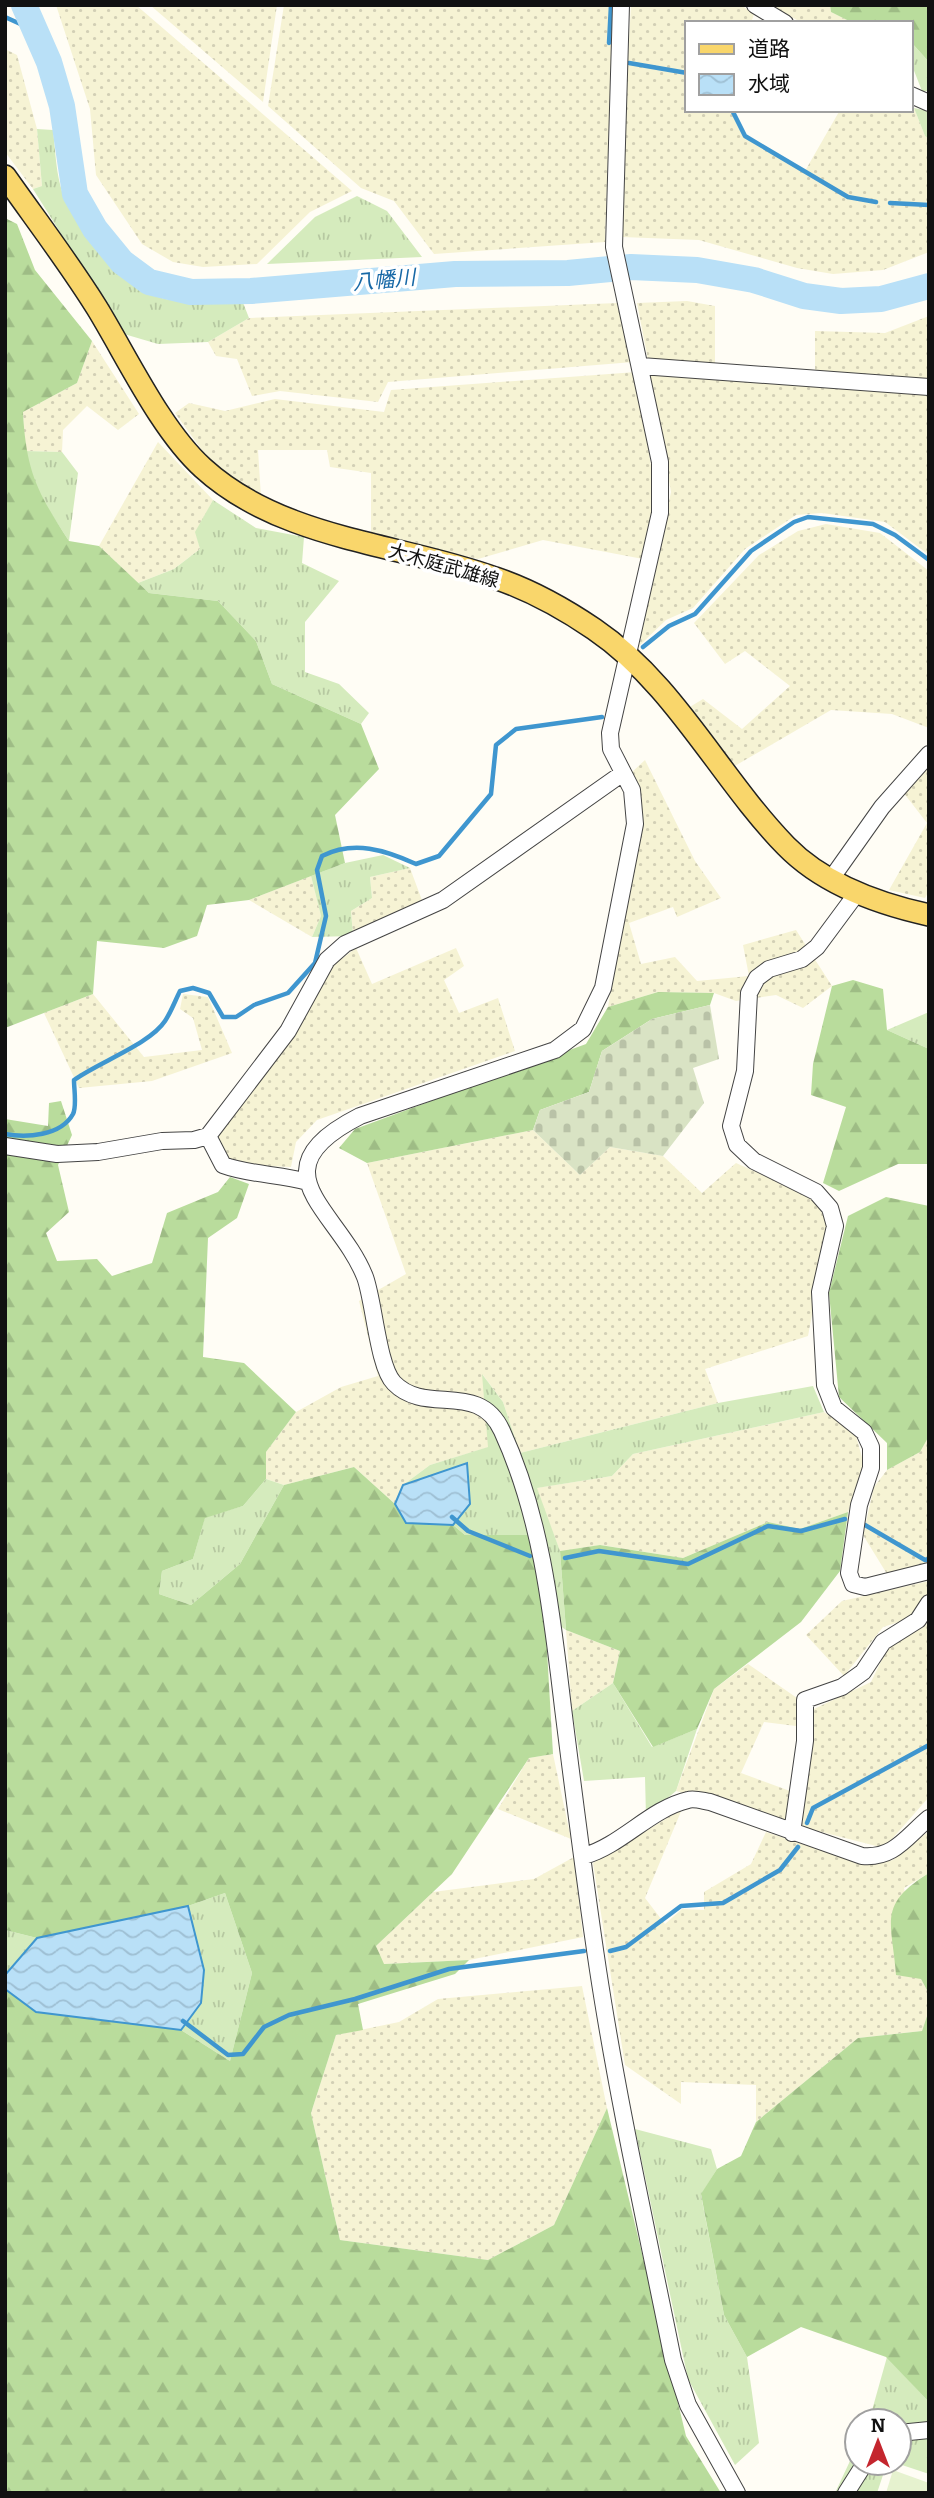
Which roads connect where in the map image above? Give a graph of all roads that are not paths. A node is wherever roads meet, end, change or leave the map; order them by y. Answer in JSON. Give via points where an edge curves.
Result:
{"nodes":[{"id":1,"x":621,"y":5,"type":"edge"},
{"id":2,"x":755,"y":5,"type":"edge"},
{"id":3,"x":782,"y":21,"type":"edge"},
{"id":4,"x":913,"y":96,"type":"edge"},
{"id":5,"x":929,"y":103,"type":"edge"},
{"id":6,"x":5,"y":176,"type":"edge"},
{"id":7,"x":641,"y":366,"type":"junction"},
{"id":8,"x":929,"y":387,"type":"edge"},
{"id":9,"x":627,"y":656,"type":"junction"},
{"id":10,"x":929,"y":754,"type":"edge"},
{"id":11,"x":623,"y":773,"type":"junction"},
{"id":12,"x":831,"y":879,"type":"junction"},
{"id":13,"x":857,"y":893,"type":"junction"},
{"id":14,"x":929,"y":915,"type":"edge"},
{"id":15,"x":208,"y":1136,"type":"junction"},
{"id":16,"x":5,"y":1146,"type":"edge"},
{"id":17,"x":308,"y":1182,"type":"junction"},
{"id":18,"x":929,"y":1571,"type":"edge"},
{"id":19,"x":929,"y":1604,"type":"edge"},
{"id":20,"x":929,"y":1818,"type":"edge"},
{"id":21,"x":792,"y":1833,"type":"junction"},
{"id":22,"x":584,"y":1856,"type":"junction"},
{"id":23,"x":856,"y":2477,"type":"edge"},
{"id":24,"x":737,"y":2493,"type":"edge"},
{"id":25,"x":846,"y":2493,"type":"edge"}],
"edges":[{"from":1,"to":7,"type":"street","via":[[614,247]]},
{"from":2,"to":3,"type":"street"},
{"from":4,"to":5,"type":"street"},
{"from":6,"to":9,"type":"main road","name":"大木庭武雄線","via":[[94,304],[171,431],[201,466],[227,487],[303,524],[493,577],[542,597],[596,630]]},
{"from":7,"to":8,"type":"street"},
{"from":7,"to":9,"type":"street","via":[[660,463],[660,513]]},
{"from":9,"to":11,"type":"street","via":[[610,733],[611,749]]},
{"from":9,"to":12,"type":"main road","name":"大木庭武雄線","via":[[680,713],[787,847]]},
{"from":10,"to":12,"type":"street","via":[[882,807]]},
{"from":11,"to":15,"type":"street","via":[[443,900],[345,944],[327,960],[288,1031]]},
{"from":11,"to":17,"type":"street","via":[[632,790],[635,824],[603,988],[583,1029],[555,1050],[360,1116],[330,1132],[310,1158]]},
{"from":12,"to":13,"type":"main road","name":"大木庭武雄線"},
{"from":13,"to":14,"type":"main road","name":"大木庭武雄線"},
{"from":13,"to":18,"type":"street","via":[[817,947],[802,959],[769,969],[757,978],[749,993],[746,1071],[731,1126],[737,1145],[754,1161],[817,1192],[830,1208],[835,1226],[820,1292],[825,1385],[834,1408],[864,1432],[870,1447],[871,1468],[859,1505],[849,1573],[853,1584],[865,1587]]},
{"from":15,"to":16,"type":"street","via":[[71,1154]]},
{"from":15,"to":17,"type":"street","via":[[223,1165]]},
{"from":17,"to":22,"type":"street","via":[[314,1199],[365,1278],[392,1381],[410,1395],[478,1404],[494,1415],[503,1433],[547,1573]]},
{"from":19,"to":21,"type":"street","via":[[918,1620],[883,1642],[863,1672],[842,1687],[804,1700],[804,1741]]},
{"from":20,"to":21,"type":"street","via":[[892,1852],[878,1858]]},
{"from":21,"to":22,"type":"street","via":[[690,1798]]},
{"from":22,"to":24,"type":"street","via":[[598,1972],[673,2360],[688,2405]]},
{"from":23,"to":25,"type":"street"}]}
